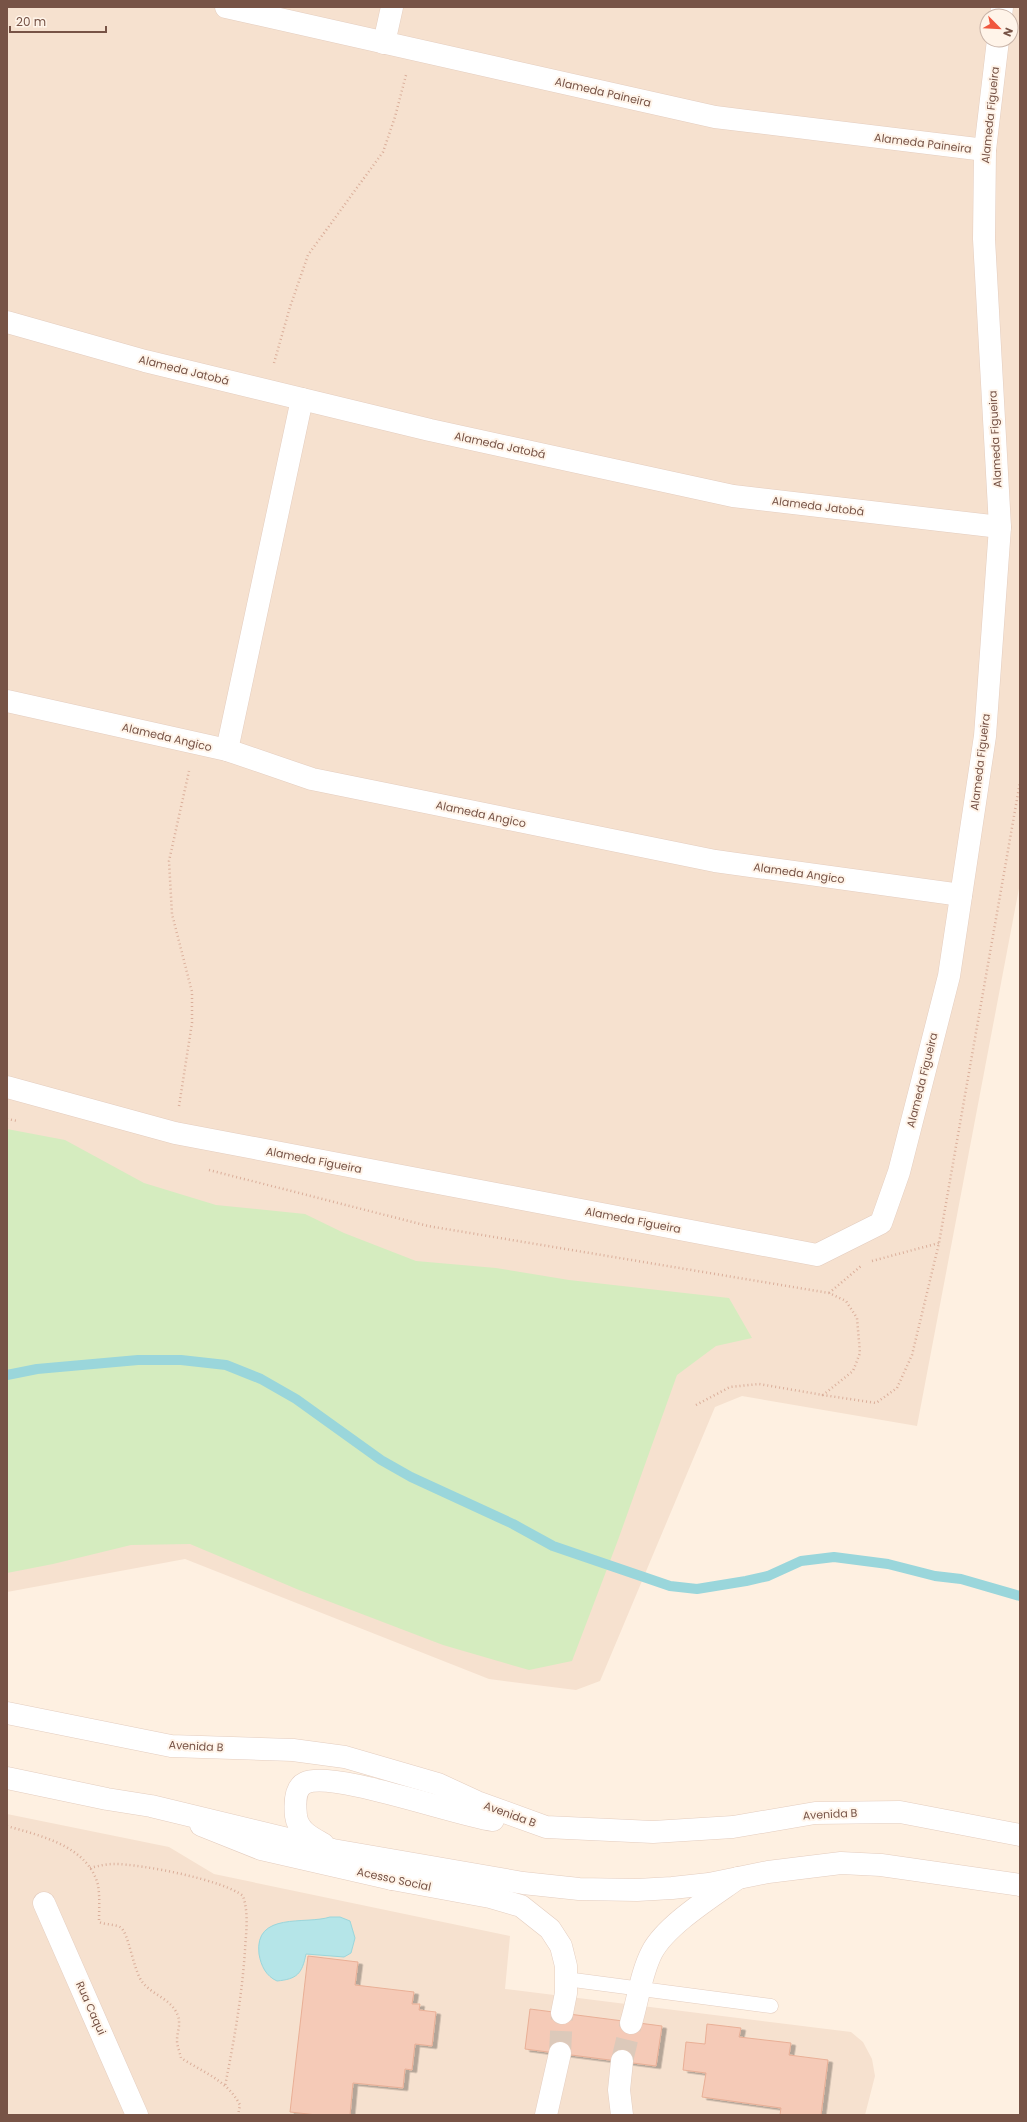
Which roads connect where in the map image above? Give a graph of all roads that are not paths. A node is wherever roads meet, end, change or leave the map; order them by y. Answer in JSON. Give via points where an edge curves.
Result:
{"nodes":[{"id":1,"x":226,"y":7,"type":"edge"},
{"id":2,"x":392,"y":7,"type":"edge"},
{"id":3,"x":384,"y":42,"type":"junction"},
{"id":4,"x":997,"y":48,"type":"edge"},
{"id":5,"x":985,"y":150,"type":"junction"},
{"id":6,"x":7,"y":322,"type":"edge"},
{"id":7,"x":302,"y":399,"type":"junction"},
{"id":8,"x":1000,"y":527,"type":"junction"},
{"id":9,"x":7,"y":701,"type":"edge"},
{"id":10,"x":226,"y":750,"type":"junction"},
{"id":11,"x":961,"y":895,"type":"junction"},
{"id":12,"x":7,"y":1087,"type":"edge"},
{"id":13,"x":7,"y":1713,"type":"edge"},
{"id":14,"x":7,"y":1778,"type":"edge"},
{"id":15,"x":151,"y":1806,"type":"junction"},
{"id":16,"x":546,"y":1827,"type":"junction"},
{"id":17,"x":1020,"y":1834,"type":"edge"},
{"id":18,"x":334,"y":1850,"type":"junction"},
{"id":19,"x":738,"y":1878,"type":"junction"},
{"id":20,"x":392,"y":1879,"type":"junction"},
{"id":21,"x":1020,"y":1885,"type":"edge"},
{"id":22,"x":44,"y":1903,"type":"dead end"},
{"id":23,"x":566,"y":1979,"type":"junction"},
{"id":24,"x":641,"y":1989,"type":"junction"},
{"id":25,"x":771,"y":2006,"type":"dead end"},
{"id":26,"x":562,"y":2013,"type":"tunnel mouth"},
{"id":27,"x":631,"y":2023,"type":"tunnel mouth"},
{"id":28,"x":560,"y":2053,"type":"tunnel mouth"},
{"id":29,"x":622,"y":2061,"type":"tunnel mouth"},
{"id":30,"x":137,"y":2115,"type":"edge"},
{"id":31,"x":546,"y":2115,"type":"edge"},
{"id":32,"x":622,"y":2115,"type":"edge"}],
"edges":[{"from":1,"to":3,"type":"street","name":"Alameda Paineira"},
{"from":2,"to":3,"type":"street"},
{"from":3,"to":5,"type":"street","name":"Alameda Paineira","via":[[715,117]]},
{"from":4,"to":5,"type":"street","name":"Alameda Figueira"},
{"from":5,"to":8,"type":"street","name":"Alameda Figueira","via":[[984,239]]},
{"from":6,"to":7,"type":"street","name":"Alameda Jatobá","via":[[146,361]]},
{"from":7,"to":8,"type":"street","name":"Alameda Jatobá","via":[[430,430],[733,496]]},
{"from":7,"to":10,"type":"street"},
{"from":8,"to":11,"type":"street","name":"Alameda Figueira","via":[[984,736]]},
{"from":9,"to":10,"type":"street","name":"Alameda Angico"},
{"from":10,"to":11,"type":"street","name":"Alameda Angico","via":[[312,779],[715,862]]},
{"from":11,"to":12,"type":"street","name":"Alameda Figueira","via":[[949,976],[899,1172],[881,1223],[817,1255],[175,1133]]},
{"from":13,"to":16,"type":"street","name":"Avenida B","via":[[171,1746],[293,1750],[345,1757],[438,1784],[477,1802]]},
{"from":14,"to":15,"type":"street"},
{"from":15,"to":18,"type":"street"},
{"from":15,"to":20,"type":"street","name":"Acesso Social","via":[[261,1849]]},
{"from":16,"to":17,"type":"street","name":"Avenida B","via":[[653,1832],[733,1827],[815,1813],[900,1812]]},
{"from":16,"to":18,"type":"street","via":[[482,1818],[349,1784],[313,1780],[304,1783],[297,1794],[296,1812],[299,1824],[309,1835]]},
{"from":18,"to":19,"type":"street","via":[[524,1883],[579,1889],[672,1888]]},
{"from":18,"to":20,"type":"street"},
{"from":19,"to":21,"type":"street","via":[[841,1863],[881,1865]]},
{"from":19,"to":24,"type":"street","via":[[659,1941],[645,1966]]},
{"from":20,"to":23,"type":"street","name":"Acesso Social","via":[[490,1897],[521,1906],[550,1929],[561,1946]]},
{"from":22,"to":30,"type":"street","name":"Rua Caqui"},
{"from":23,"to":24,"type":"lane"},
{"from":23,"to":26,"type":"street","name":"Acesso Social"},
{"from":24,"to":25,"type":"lane"},
{"from":24,"to":27,"type":"street"},
{"from":28,"to":31,"type":"street"},
{"from":29,"to":32,"type":"street","via":[[619,2090]]}]}
